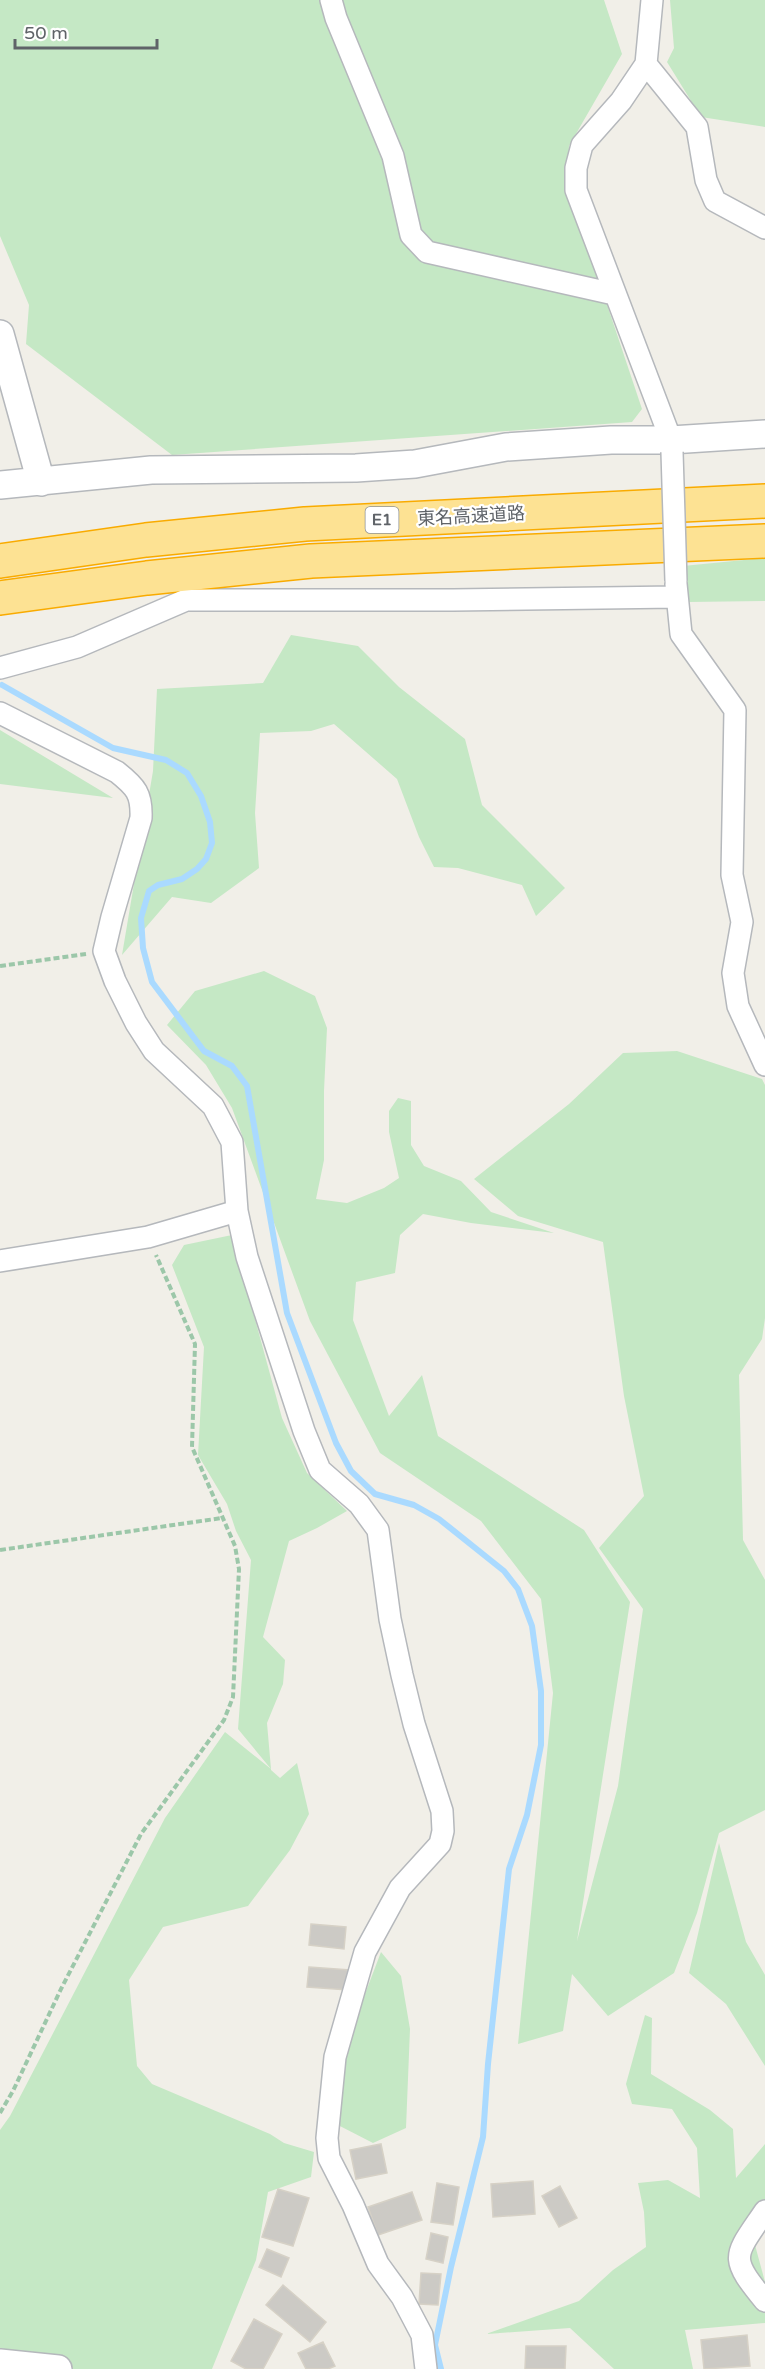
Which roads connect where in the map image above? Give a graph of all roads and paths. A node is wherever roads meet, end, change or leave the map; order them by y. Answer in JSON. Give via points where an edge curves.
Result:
{"nodes":[{"id":1,"x":331,"y":0,"type":"edge"},
{"id":2,"x":652,"y":0,"type":"edge"},
{"id":3,"x":646,"y":64,"type":"junction"},
{"id":4,"x":765,"y":228,"type":"edge"},
{"id":5,"x":614,"y":294,"type":"junction"},
{"id":6,"x":0,"y":334,"type":"edge"},
{"id":7,"x":765,"y":434,"type":"edge"},
{"id":8,"x":672,"y":446,"type":"junction"},
{"id":9,"x":41,"y":482,"type":"junction"},
{"id":10,"x":0,"y":485,"type":"edge"},
{"id":11,"x":765,"y":501,"type":"edge"},
{"id":12,"x":765,"y":541,"type":"edge"},
{"id":13,"x":0,"y":561,"type":"edge"},
{"id":14,"x":676,"y":589,"type":"junction"},
{"id":15,"x":0,"y":598,"type":"edge"},
{"id":16,"x":0,"y":668,"type":"edge"},
{"id":17,"x":0,"y":713,"type":"edge"},
{"id":18,"x":104,"y":951,"type":"junction"},
{"id":19,"x":0,"y":966,"type":"edge"},
{"id":20,"x":765,"y":1065,"type":"edge"},
{"id":21,"x":237,"y":1211,"type":"junction"},
{"id":22,"x":148,"y":1237,"type":"junction"},
{"id":23,"x":0,"y":1261,"type":"edge"},
{"id":24,"x":222,"y":1518,"type":"junction"},
{"id":25,"x":0,"y":1550,"type":"edge"},
{"id":26,"x":0,"y":2113,"type":"edge"},
{"id":27,"x":765,"y":2211,"type":"edge"},
{"id":28,"x":765,"y":2301,"type":"edge"},
{"id":29,"x":0,"y":2362,"type":"edge"},
{"id":30,"x":58,"y":2369,"type":"edge"},
{"id":31,"x":426,"y":2369,"type":"edge"}],
"edges":[{"from":1,"to":5,"type":"street","via":[[393,156],[411,235],[427,252]]},
{"from":2,"to":3,"type":"street"},
{"from":3,"to":4,"type":"street","via":[[697,127],[706,180],[715,201]]},
{"from":3,"to":5,"type":"street","via":[[621,101],[582,145],[576,168],[576,190]]},
{"from":5,"to":8,"type":"street","via":[[624,311]]},
{"from":6,"to":9,"type":"street"},
{"from":7,"to":8,"type":"street"},
{"from":8,"to":9,"type":"street","via":[[610,440],[507,447],[415,464],[151,470]]},
{"from":8,"to":14,"type":"street","bridge":true},
{"from":9,"to":10,"type":"street"},
{"from":11,"to":13,"type":"highway","name":"東名高速道路","number":"E1","via":[[305,524],[146,540]]},
{"from":12,"to":15,"type":"highway","name":"東名高速道路","number":"E1","via":[[311,561]]},
{"from":14,"to":16,"type":"street","via":[[453,600],[186,600],[77,647]]},
{"from":14,"to":20,"type":"street","via":[[681,634],[735,710],[732,875],[742,922],[733,973],[738,1006]]},
{"from":17,"to":18,"type":"street","via":[[117,772],[138,793],[141,818]]},
{"from":18,"to":19,"type":"path"},
{"from":18,"to":21,"type":"street","via":[[115,981],[154,1051],[213,1106],[232,1142]]},
{"from":21,"to":22,"type":"street"},
{"from":21,"to":31,"type":"street","via":[[273,1342],[320,1470],[359,1504],[378,1530],[402,1675],[442,1811],[440,1844],[400,1888],[365,1952],[335,2058],[327,2138],[329,2158],[378,2264],[402,2297],[422,2335]]},
{"from":22,"to":23,"type":"street"},
{"from":22,"to":24,"type":"path","via":[[195,1344],[192,1447]]},
{"from":24,"to":25,"type":"path"},
{"from":24,"to":26,"type":"path","via":[[235,1546],[239,1569],[233,1697],[224,1720],[141,1834]]},
{"from":27,"to":28,"type":"street","via":[[740,2248],[739,2262],[743,2275]]},
{"from":29,"to":30,"type":"street"}]}
